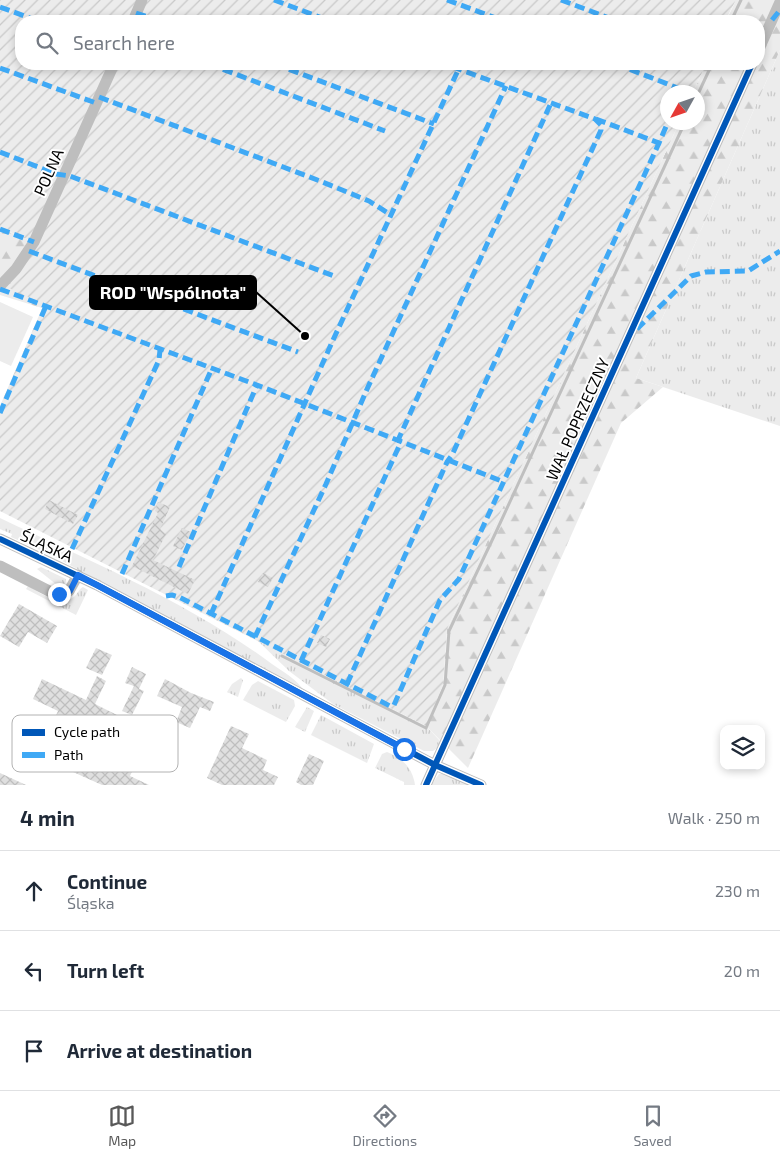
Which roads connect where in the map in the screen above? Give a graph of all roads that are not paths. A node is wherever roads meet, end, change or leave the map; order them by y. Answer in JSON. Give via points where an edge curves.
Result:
{"nodes":[{"id":1,"x":142,"y":0,"type":"edge"},
{"id":2,"x":780,"y":2,"type":"edge"},
{"id":3,"x":135,"y":15,"type":"edge"},
{"id":4,"x":765,"y":36,"type":"edge"},
{"id":5,"x":111,"y":70,"type":"edge"},
{"id":6,"x":749,"y":70,"type":"edge"},
{"id":7,"x":0,"y":286,"type":"edge"},
{"id":8,"x":0,"y":539,"type":"edge"},
{"id":9,"x":0,"y":566,"type":"edge"},
{"id":10,"x":78,"y":575,"type":"junction"},
{"id":11,"x":436,"y":765,"type":"junction"},
{"id":12,"x":426,"y":785,"type":"edge"},
{"id":13,"x":481,"y":785,"type":"edge"}],
"edges":[{"from":1,"to":3,"type":"street"},
{"from":2,"to":4,"type":"street"},
{"from":5,"to":7,"type":"street","name":"POLNA","via":[[34,242]]},
{"from":6,"to":11,"type":"street","name":"WAŁ POPRZECZNY"},
{"from":8,"to":10,"type":"street","name":"ŚLĄSKA"},
{"from":9,"to":10,"type":"street","via":[[59,594],[70,591]]},
{"from":10,"to":11,"type":"street","name":"ŚLĄSKA"},
{"from":11,"to":12,"type":"street","name":"WAŁ POPRZECZNY"},
{"from":11,"to":13,"type":"street","name":"ŚLĄSKA"}]}
